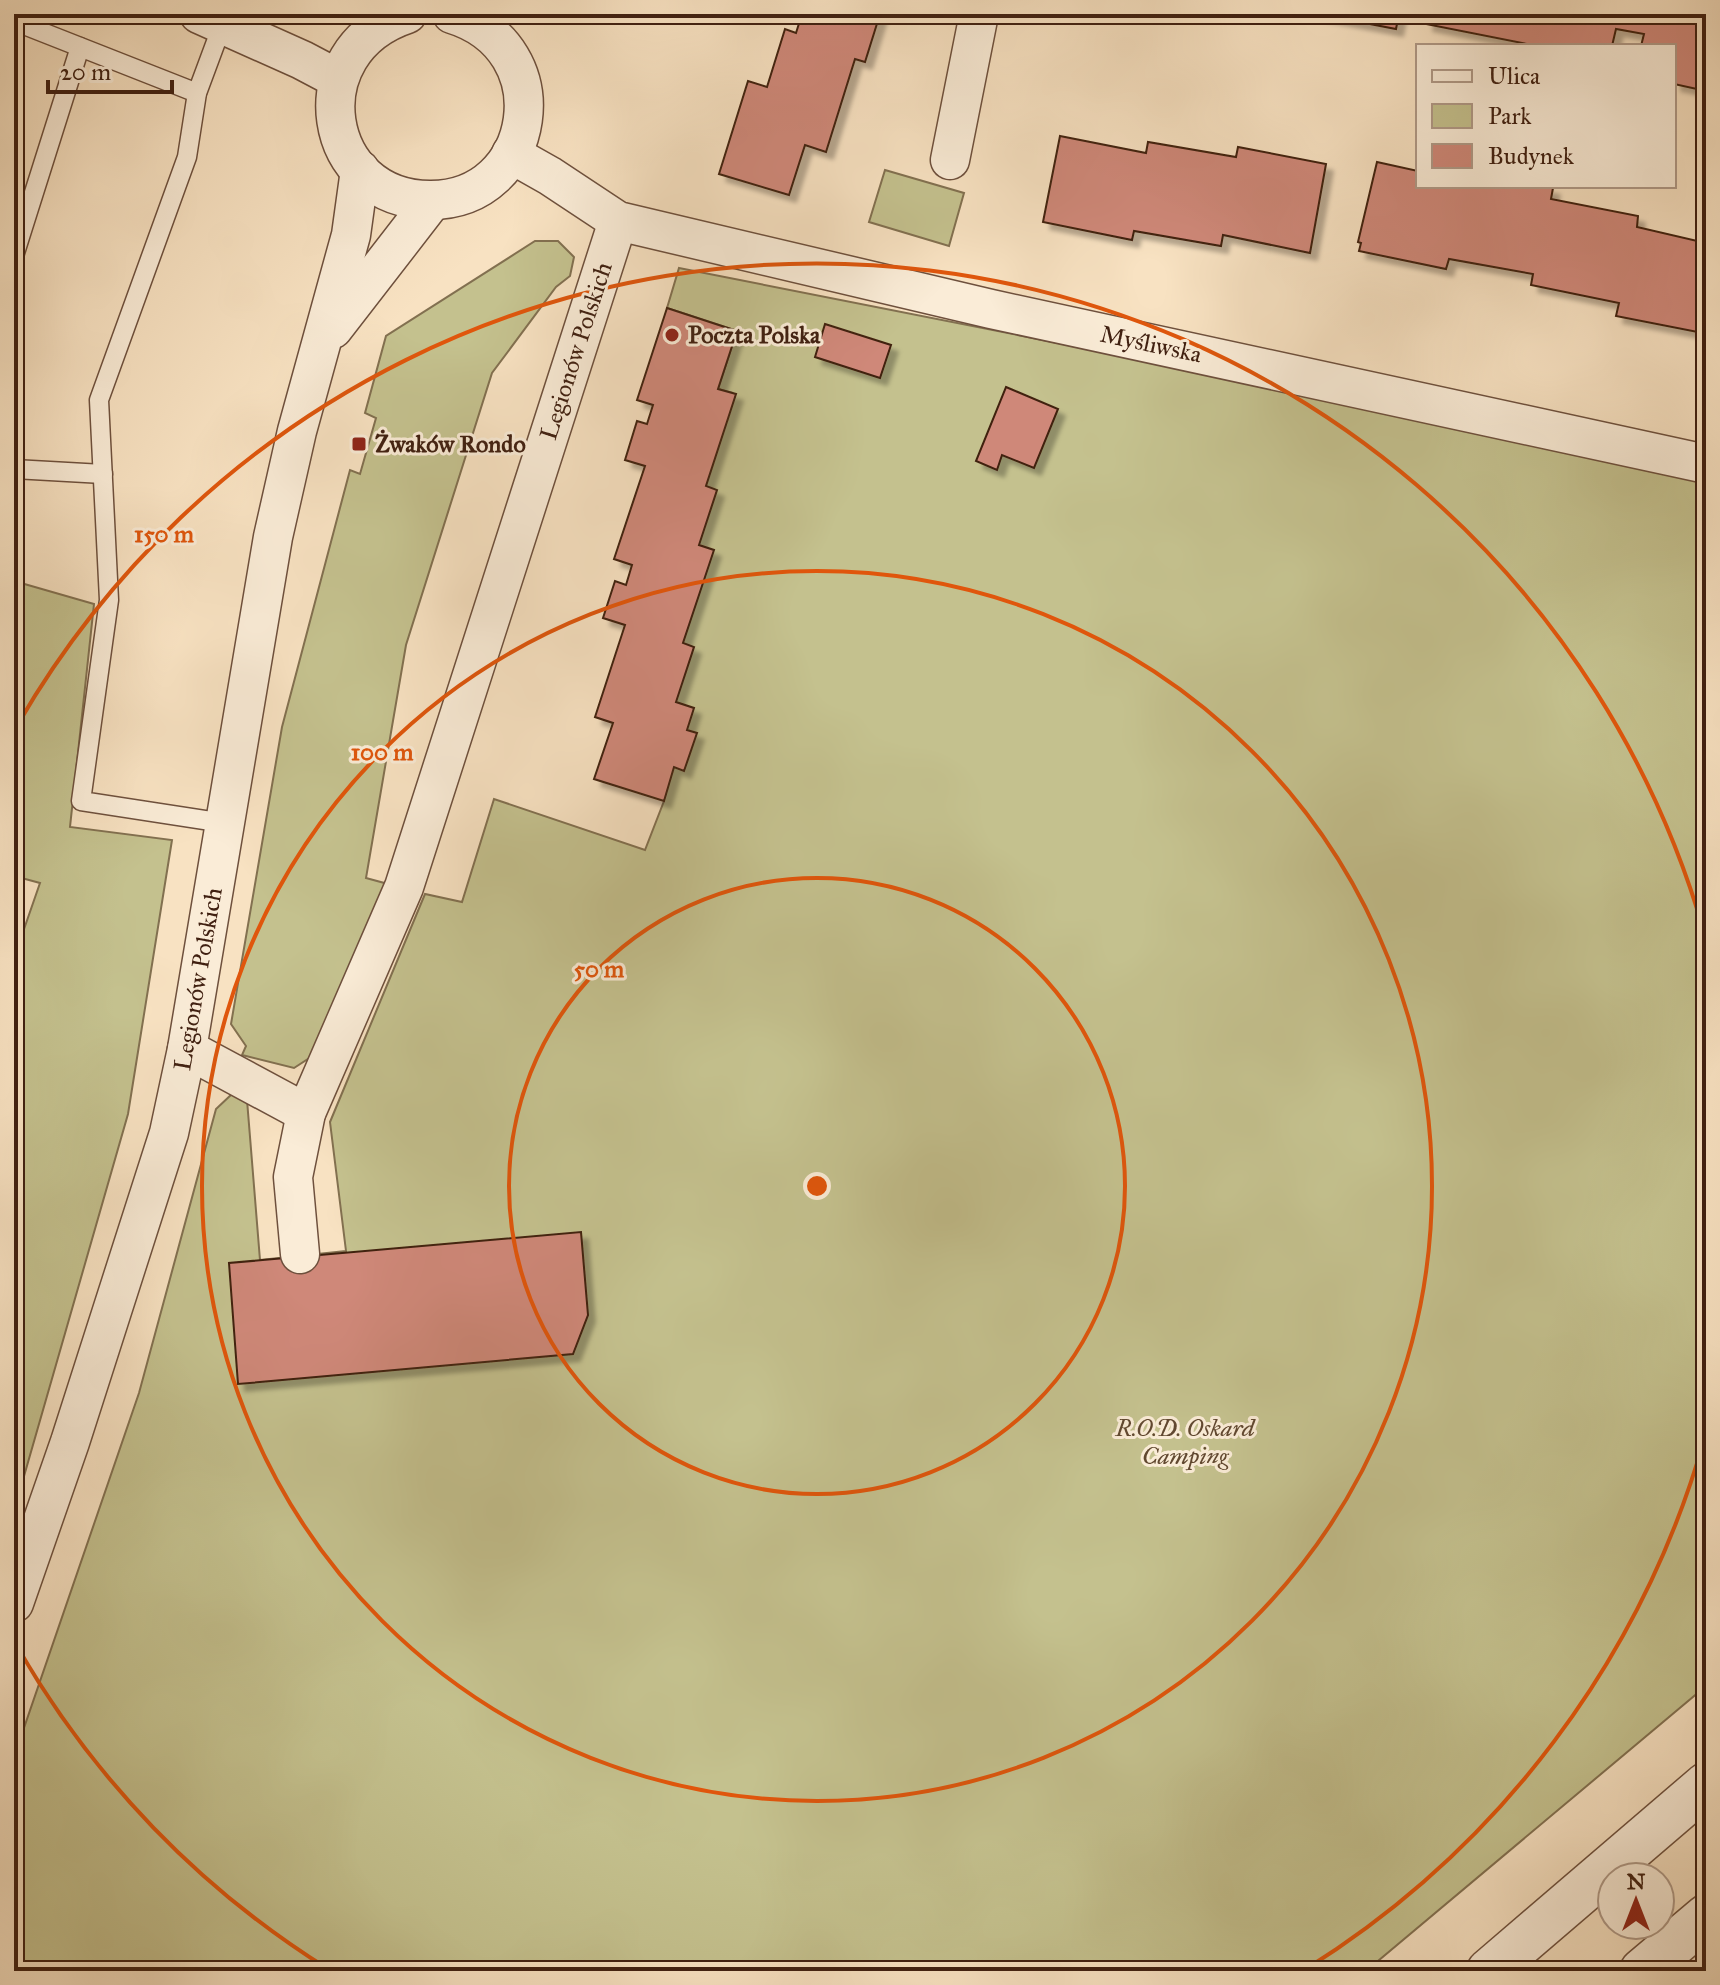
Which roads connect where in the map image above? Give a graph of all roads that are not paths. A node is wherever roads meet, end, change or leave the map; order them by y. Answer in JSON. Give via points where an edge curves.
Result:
{"nodes":[{"id":1,"x":407,"y":14,"type":"edge"},
{"id":2,"x":452,"y":14,"type":"edge"},
{"id":3,"x":979,"y":14,"type":"edge"},
{"id":4,"x":211,"y":19,"type":"edge"},
{"id":5,"x":14,"y":21,"type":"edge"},
{"id":6,"x":505,"y":29,"type":"edge"},
{"id":7,"x":80,"y":47,"type":"junction"},
{"id":8,"x":345,"y":65,"type":"junction"},
{"id":9,"x":197,"y":93,"type":"junction"},
{"id":10,"x":517,"y":139,"type":"junction"},
{"id":11,"x":950,"y":160,"type":"dead end"},
{"id":12,"x":360,"y":170,"type":"junction"},
{"id":13,"x":432,"y":201,"type":"junction"},
{"id":14,"x":609,"y":215,"type":"junction"},
{"id":15,"x":14,"y":256,"type":"edge"},
{"id":16,"x":324,"y":340,"type":"junction"},
{"id":17,"x":1706,"y":464,"type":"edge"},
{"id":18,"x":14,"y":469,"type":"edge"},
{"id":19,"x":103,"y":474,"type":"junction"},
{"id":20,"x":224,"y":823,"type":"junction"},
{"id":21,"x":187,"y":1049,"type":"junction"},
{"id":22,"x":306,"y":1113,"type":"junction"},
{"id":23,"x":300,"y":1254,"type":"dead end"},
{"id":24,"x":14,"y":1603,"type":"edge"},
{"id":25,"x":1706,"y":1785,"type":"edge"},
{"id":26,"x":1706,"y":1917,"type":"edge"},
{"id":27,"x":1499,"y":1967,"type":"edge"},
{"id":28,"x":1642,"y":1971,"type":"edge"}],
"edges":[{"from":1,"to":8,"type":"street","via":[[367,34]]},
{"from":2,"to":6,"type":"street"},
{"from":3,"to":11,"type":"street"},
{"from":4,"to":8,"type":"street"},
{"from":4,"to":9,"type":"lane"},
{"from":5,"to":7,"type":"lane"},
{"from":6,"to":10,"type":"street","via":[[524,94]]},
{"from":7,"to":9,"type":"lane"},
{"from":7,"to":15,"type":"lane"},
{"from":8,"to":12,"type":"street","via":[[334,112],[342,143]]},
{"from":9,"to":19,"type":"lane","via":[[187,157],[99,400]]},
{"from":10,"to":13,"type":"street","via":[[491,179],[463,194]]},
{"from":10,"to":14,"type":"street","via":[[559,158]]},
{"from":12,"to":13,"type":"street","via":[[385,190]]},
{"from":12,"to":16,"type":"street","name":"Legionów Polskich","via":[[351,235]]},
{"from":13,"to":16,"type":"street"},
{"from":14,"to":17,"type":"street","name":"Myśliwska","via":[[1021,315]]},
{"from":14,"to":22,"type":"street","name":"Legionów Polskich","via":[[404,887]]},
{"from":16,"to":20,"type":"street","name":"Legionów Polskich","via":[[282,495]]},
{"from":18,"to":19,"type":"lane"},
{"from":19,"to":20,"type":"lane","via":[[109,600],[81,801]]},
{"from":20,"to":21,"type":"street","name":"Legionów Polskich"},
{"from":21,"to":22,"type":"street"},
{"from":21,"to":24,"type":"street","name":"Legionów Polskich","via":[[169,1133]]},
{"from":22,"to":23,"type":"street","name":"Legionów Polskich","via":[[293,1177]]},
{"from":25,"to":27,"type":"street"},
{"from":26,"to":28,"type":"street"}]}
